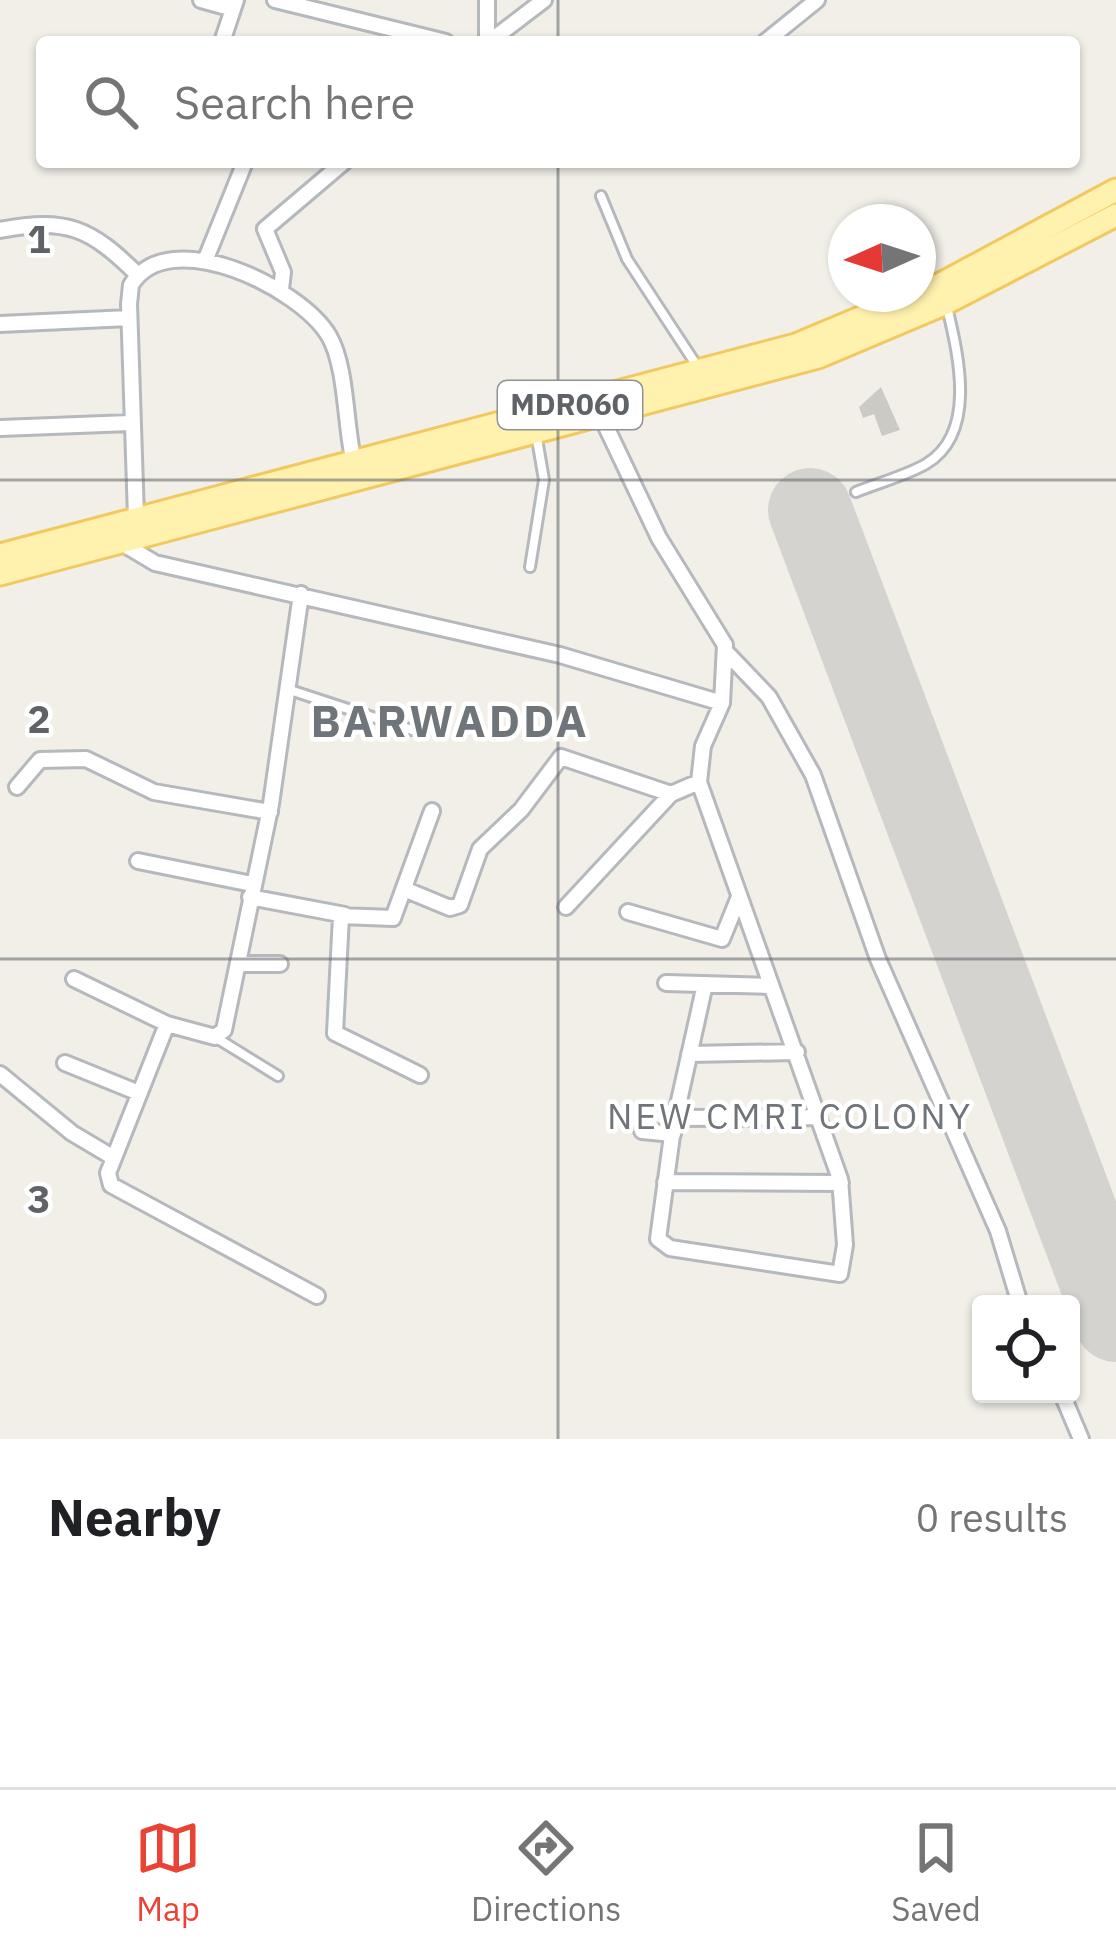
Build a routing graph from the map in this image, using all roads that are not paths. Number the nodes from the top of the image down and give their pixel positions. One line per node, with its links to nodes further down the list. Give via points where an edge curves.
1 (201, 0): 6 (street)
2 (275, 0): 8 (street)
3 (487, 0): 9 (street)
4 (544, 0): 10 (street)
5 (817, 0): 11 (street)
6 (233, 4): 7 (street)
7 (224, 36)
8 (422, 36)
9 (488, 36)
10 (496, 36)
11 (772, 36)
12 (243, 168): 18 (street)
13 (335, 168): 20 (street, via 266,229 283,272)
14 (1116, 190): 21 (main road, MDR060)
15 (601, 196): 24 (lane, via 626,259)
16 (1116, 215): 21 (main road, MDR060)
17 (0, 230): 19 (street, via 87,230)
18 (205, 261): 19 (street); 20 (street)
19 (137, 274): 22 (street)
20 (281, 289): 29 (street, via 315,317 337,352)
21 (942, 294): 24 (main road, MDR060, via 818,357); 30 (lane, via 960,391 951,433 925,465)
22 (129, 318): 23 (street); 26 (street)
23 (0, 324)
24 (703, 379): 25 (main road, MDR060); 29 (main road, MDR060)
25 (601, 416): 28 (main road, MDR060); 37 (street, via 659,538)
26 (130, 423): 27 (street); 31 (street)
27 (0, 428)
28 (536, 433): 32 (main road, MDR060); 34 (lane, via 544,480)
29 (354, 463): 31 (main road, MDR060)
30 (856, 492)
31 (136, 518): 33 (main road, MDR060)
32 (120, 541): 35 (main road, MDR060); 36 (street, via 155,563)
33 (0, 554)
34 (530, 567)
35 (0, 574)
36 (301, 594): 38 (street); 39 (street)
37 (727, 653): 39 (street); 74 (street, via 769,697 813,776 870,938 998,1232)
38 (290, 690): 40 (lane); 45 (street)
39 (722, 703): 41 (street, via 703,746)
40 (412, 730)
41 (699, 782): 43 (street); 49 (street)
42 (17, 787): 45 (street, via 40,760 86,759 154,792)
43 (671, 794): 47 (street, via 561,757 480,849 460,905); 50 (street)
44 (432, 811): 47 (street)
45 (270, 812): 48 (street)
46 (138, 861): 48 (street)
47 (404, 889): 52 (street, via 390,921)
48 (251, 890): 52 (street); 53 (street)
49 (739, 897): 51 (street, via 722,939); 58 (street)
50 (566, 907)
51 (628, 912)
52 (345, 915): 65 (street, via 338,922 335,1034)
53 (239, 964): 54 (street); 60 (street, via 230,1014)
54 (280, 964)
55 (74, 979): 59 (street)
56 (666, 983): 57 (street)
57 (705, 984): 58 (street); 62 (street)
58 (771, 986): 61 (street)
59 (167, 1024): 60 (street); 67 (street)
60 (215, 1037): 66 (lane)
61 (797, 1052): 62 (street); 68 (street)
62 (689, 1054): 69 (street)
63 (65, 1063): 67 (street)
64 (0, 1074): 71 (street)
65 (420, 1075)
66 (278, 1076)
67 (139, 1094): 71 (street)
68 (819, 1117): 69 (street); 73 (street)
69 (674, 1126): 70 (street); 72 (street)
70 (642, 1131)
71 (114, 1158): 75 (street, via 111,1185)
72 (665, 1182): 73 (street); 73 (street, via 661,1244 833,1275 843,1268)
73 (841, 1183)
74 (1017, 1295)
75 (317, 1296)
76 (1067, 1403): 77 (street)
77 (1081, 1439)

